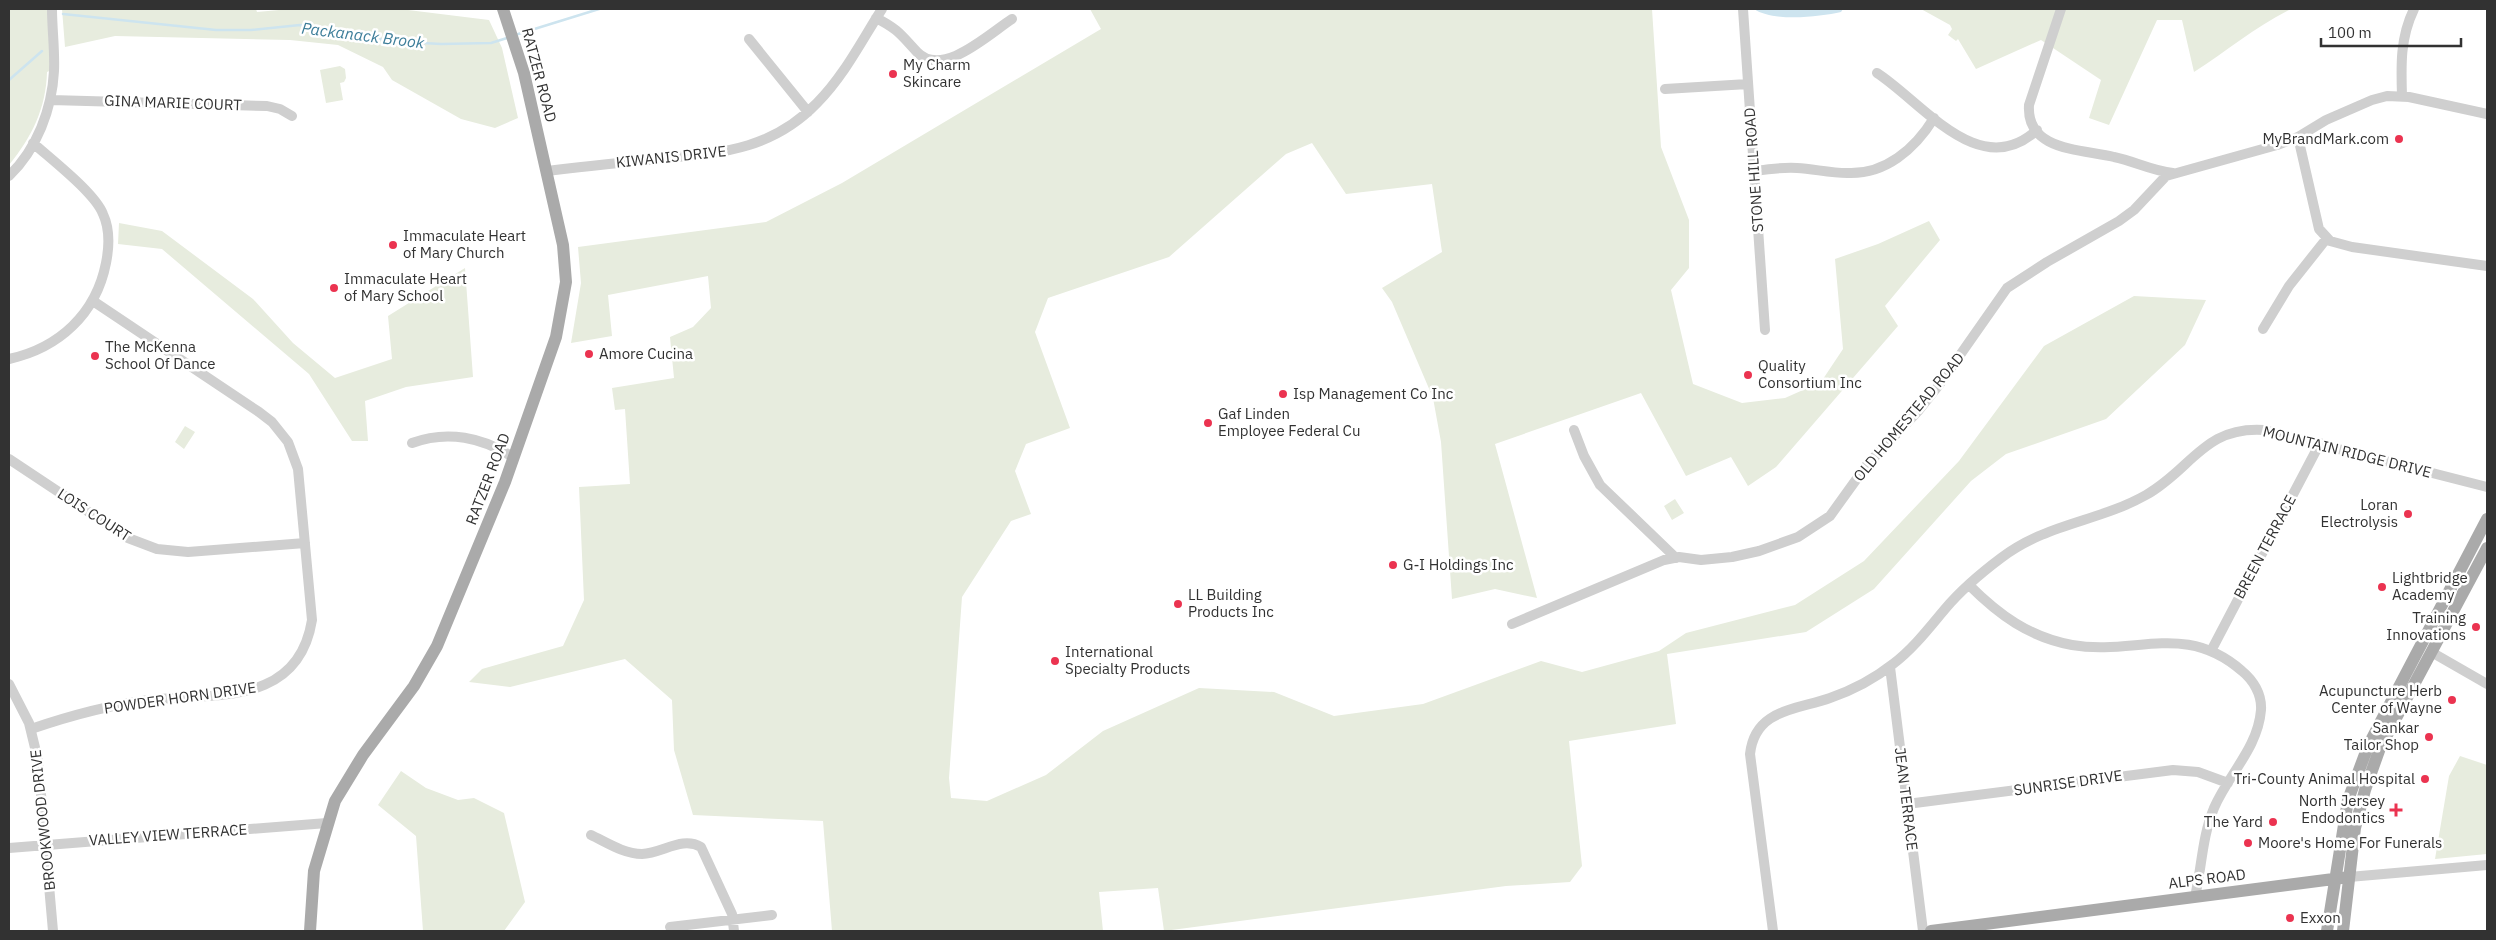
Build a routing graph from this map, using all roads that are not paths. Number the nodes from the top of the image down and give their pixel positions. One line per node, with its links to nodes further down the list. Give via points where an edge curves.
1 (52, 9): 13 (street, via 54,69)
2 (503, 9): 21 (main road, RATZER ROAD)
3 (1744, 9): 10 (street, STONE HILL ROAD)
4 (2061, 9): 18 (street, via 2029,105 2030,119)
5 (2414, 9): 12 (street, via 2401,54)
6 (879, 13): 7 (street, via 924,57 940,61 956,57); 14 (street, KIWANIS DRIVE, via 831,88)
7 (1012, 18)
8 (749, 39): 14 (street)
9 (1878, 73): 17 (street)
10 (1748, 84): 11 (street); 22 (street, STONE HILL ROAD)
11 (1665, 89)
12 (2402, 96): 15 (street, OLD HOMESTEAD ROAD); 19 (street, OLD HOMESTEAD ROAD, via 2372,100 2326,120)
13 (51, 100): 16 (street, GINA MARIE COURT, via 267,106); 20 (street)
14 (808, 112): 21 (street, KIWANIS DRIVE, via 773,136 736,150)
15 (2487, 114)
16 (292, 116)
17 (1934, 118): 18 (street, via 1972,143 1992,149 2021,143); 22 (street, via 1904,154 1881,168 1847,174 1797,168)
18 (2036, 130): 23 (street, via 2047,140 2069,150 2113,156)
19 (2298, 137): 23 (street, OLD HOMESTEAD ROAD, via 2209,166); 25 (street, via 2319,229)
20 (33, 143): 24 (street); 27 (street, via 95,201 104,214 107,257)
21 (547, 171): 34 (main road, RATZER ROAD, via 563,245 566,270 564,299 556,337)
22 (1754, 171): 29 (street, STONE HILL ROAD)
23 (2173, 173): 40 (street, OLD HOMESTEAD ROAD, via 2160,180 2147,197 2119,221 2007,288 1940,385 1866,466 1830,516 1798,536 1759,551 1701,560)
24 (9, 176)
25 (2327, 238): 26 (street, via 2336,244 2352,247); 28 (street, via 2289,286)
26 (2487, 266)
27 (93, 301): 30 (street, via 79,321 60,338 34,352); 38 (street, POWDER HORN DRIVE, via 260,412 277,428 288,442 298,469)
28 (2263, 329)
29 (1765, 330)
30 (9, 359)
31 (1574, 430): 40 (street, via 1600,485)
32 (412, 443): 34 (street, via 431,438 461,437 490,444)
33 (2320, 443): 36 (street, MOUNTAIN RIDGE DRIVE); 41 (street, MOUNTAIN RIDGE DRIVE, via 2264,430 2228,433 2207,444 2176,474 2146,495 2036,535); 43 (street, BREEN TERRACE)
34 (514, 458): 51 (main road, RATZER ROAD, via 437,646 341,790)
35 (9, 459): 38 (street, LOIS COURT, via 128,538 156,549 188,552)
36 (2487, 487)
37 (2487, 520): 57 (main road, via 2368,746 2348,800)
38 (305, 543): 48 (street, POWDER HORN DRIVE, via 312,607 310,629 299,655 278,677 248,692 149,700)
39 (2487, 548): 44 (main road)
40 (1676, 558): 42 (street, OLD HOMESTEAD ROAD, via 1664,560)
41 (1969, 585): 43 (street, via 2009,621 2053,640 2089,647 2179,642); 45 (street, MOUNTAIN RIDGE DRIVE)
42 (1512, 624)
43 (2211, 651): 49 (street, via 2248,675 2259,694 2261,705 2253,742)
44 (2433, 653): 47 (street); 56 (main road, via 2380,748 2355,828)
45 (1890, 667): 50 (street, JEAN TERRACE); 65 (street, MOUNTAIN RIDGE DRIVE, via 1846,692 1791,707 1775,715 1758,731 1753,741 1751,765)
46 (9, 684): 48 (street, BROOKWOOD DRIVE)
47 (2487, 684)
48 (31, 729): 53 (street, BROOKWOOD DRIVE, via 38,760)
49 (2228, 783): 50 (street, SUNRISE DRIVE, via 2198,772 2173,770); 58 (street, via 2205,834)
50 (1907, 804): 66 (street, JEAN TERRACE)
51 (327, 823): 53 (street, VALLEY VIEW TERRACE); 63 (main road, RATZER ROAD, via 314,871)
52 (591, 835): 60 (street, via 622,850 642,854 683,843 693,842 702,847)
53 (46, 845): 54 (street, VALLEY VIEW TERRACE); 62 (street, BROOKWOOD DRIVE)
54 (9, 848)
55 (2487, 865): 56 (street, ALPS ROAD)
56 (2348, 877): 57 (main road, ALPS ROAD); 69 (main road)
57 (2334, 878): 58 (main road, ALPS ROAD); 68 (main road)
58 (2195, 897): 67 (main road, ALPS ROAD)
59 (772, 915): 60 (street)
60 (733, 920): 61 (street); 64 (street)
61 (670, 927)
62 (53, 931)
63 (310, 931)
64 (734, 931)
65 (1773, 931)
66 (1923, 931)
67 (1931, 931)
68 (2327, 931)
69 (2343, 931)

